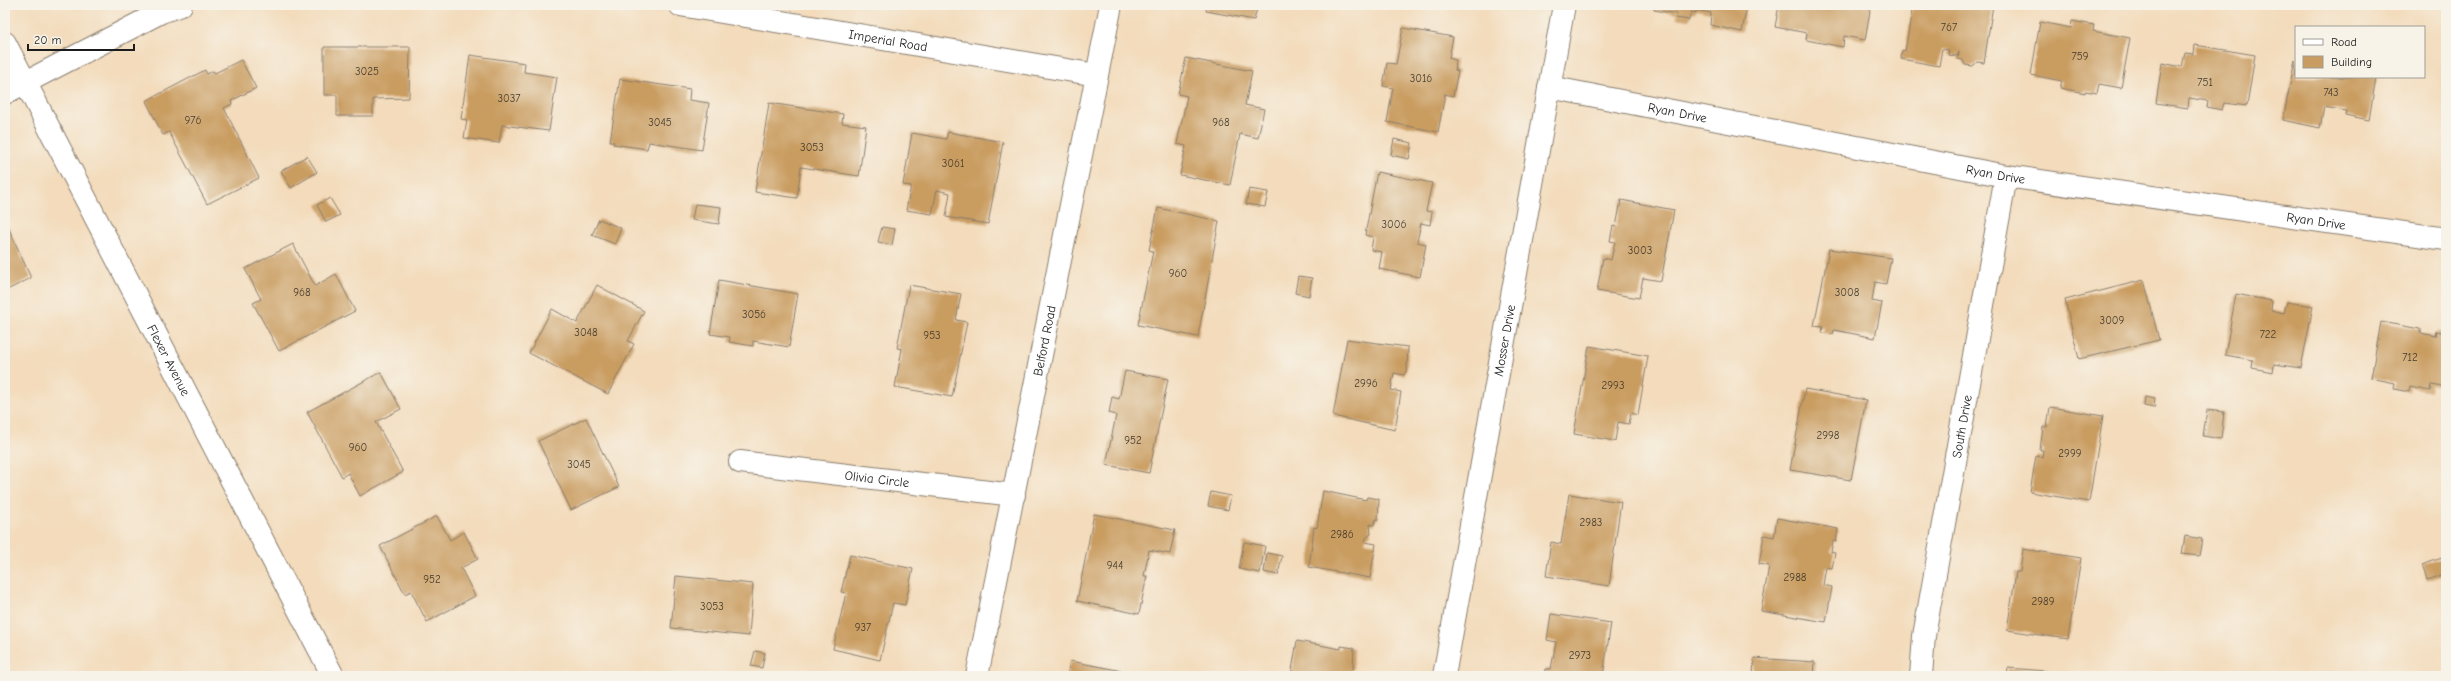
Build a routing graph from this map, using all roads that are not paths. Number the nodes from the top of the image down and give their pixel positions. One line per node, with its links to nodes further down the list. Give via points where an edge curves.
1 (181, 5): 7 (street, via 161,12)
2 (680, 5): 6 (street, Imperial Road)
3 (1111, 5): 6 (street, Belford Road)
4 (1564, 5): 8 (street, Mosser Drive)
5 (5, 43): 7 (street, Flexer Avenue)
6 (1097, 75): 13 (street, Belford Road)
7 (25, 82): 9 (street); 14 (street, Flexer Avenue)
8 (1550, 87): 10 (street, Ryan Drive); 16 (street, Mosser Drive)
9 (5, 93)
10 (2006, 176): 11 (street, Ryan Drive); 17 (street, South Drive, via 1924,636)
11 (2446, 239)
12 (740, 462): 13 (street, Olivia Circle)
13 (1014, 494): 15 (street, Belford Road)
14 (333, 676)
15 (977, 676)
16 (1444, 676)
17 (1921, 676)

